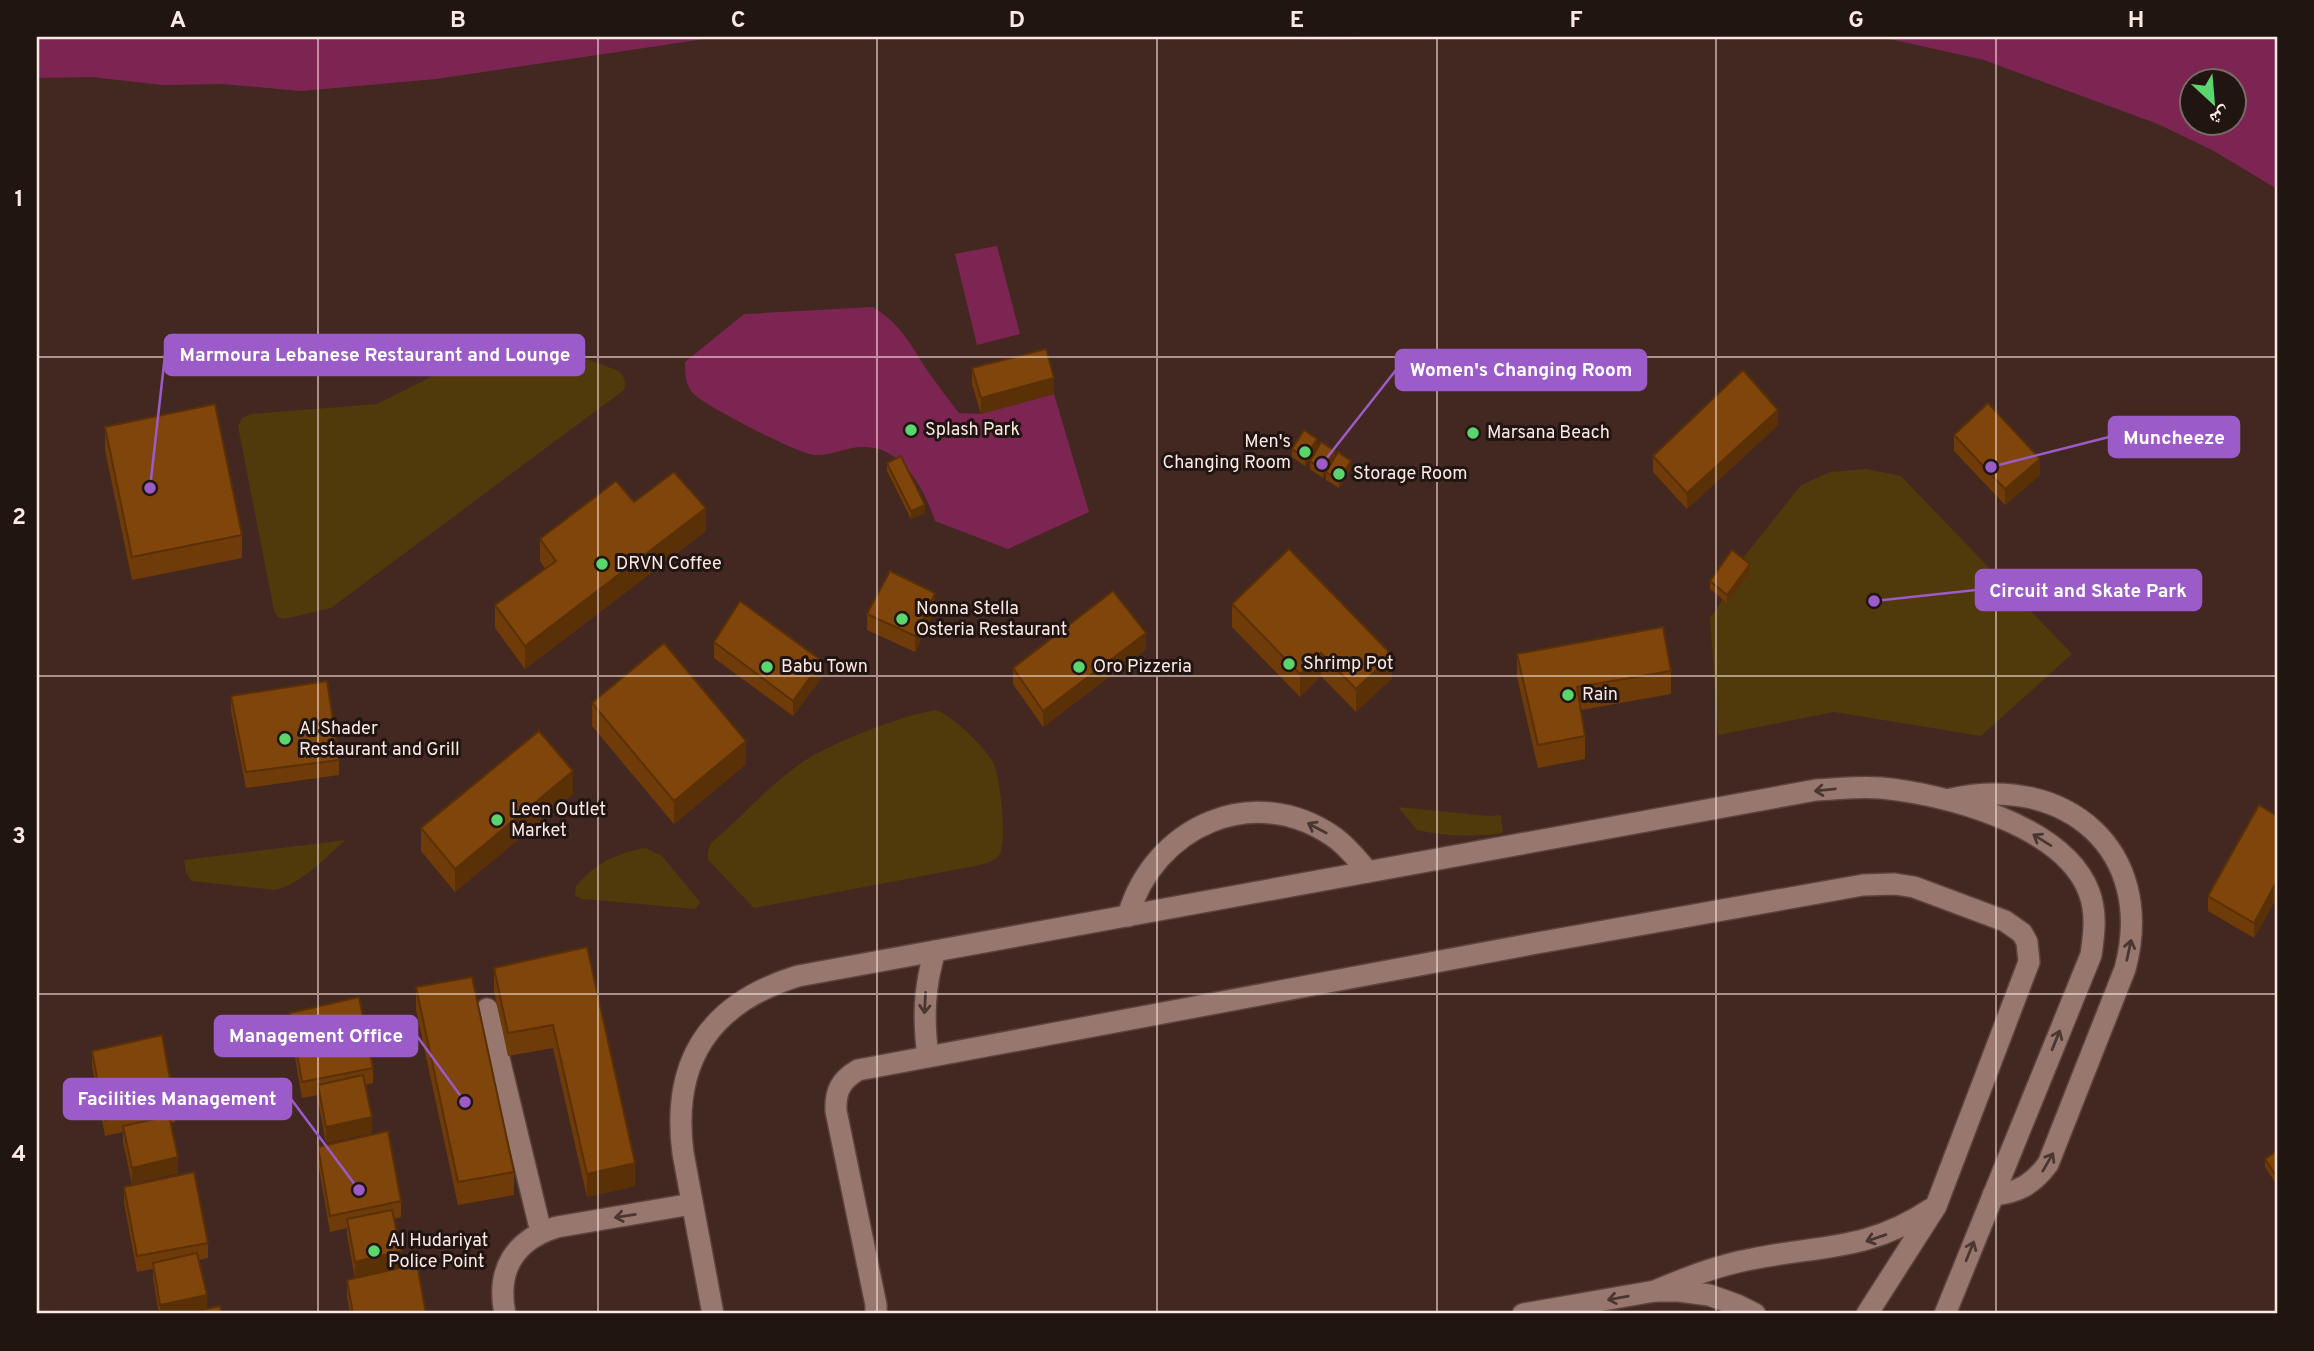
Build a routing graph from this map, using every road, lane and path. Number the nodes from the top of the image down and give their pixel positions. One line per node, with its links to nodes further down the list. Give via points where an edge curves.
1 (1951, 799): 2 (street, one-way to 2, via 1878,788 1816,790); 7 (street, one-way to 1, via 2091,956 2094,912 2089,891 2065,855 2026,830); 7 (street, one-way to 1, via 2025,1187 2052,1155 2125,969 2131,947 2131,900 2115,856 2084,822 2065,809 2014,794)
2 (1368, 872): 3 (street); 3 (street, one-way to 3, via 1353,853 1311,824 1258,812 1230,816 1180,837 1160,856 1143,877)
3 (1128, 916): 4 (street)
4 (935, 951): 6 (street, one-way to 6, via 925,991); 8 (street, via 773,984 749,996 710,1030 696,1052 680,1101 679,1128)
5 (486, 1009): 10 (street)
6 (928, 1056): 9 (street, via 1863,885 1895,884 1932,892 2005,921 2022,933 2029,952); 12 (street, via 858,1070 839,1086 836,1099)
7 (1993, 1195): 18 (street, one-way to 7)
8 (692, 1204): 10 (street, one-way to 10); 14 (street)
9 (1936, 1206): 11 (street, one-way to 11, via 1914,1221 1866,1241 1749,1259); 17 (street)
10 (541, 1232): 13 (street, via 510,1261 502,1288)
11 (1655, 1291): 15 (street, one-way to 15); 16 (street, via 1709,1295)
12 (878, 1311)
13 (505, 1314)
14 (713, 1314)
15 (1523, 1314)
16 (1755, 1314)
17 (1867, 1314)
18 (1945, 1314)

